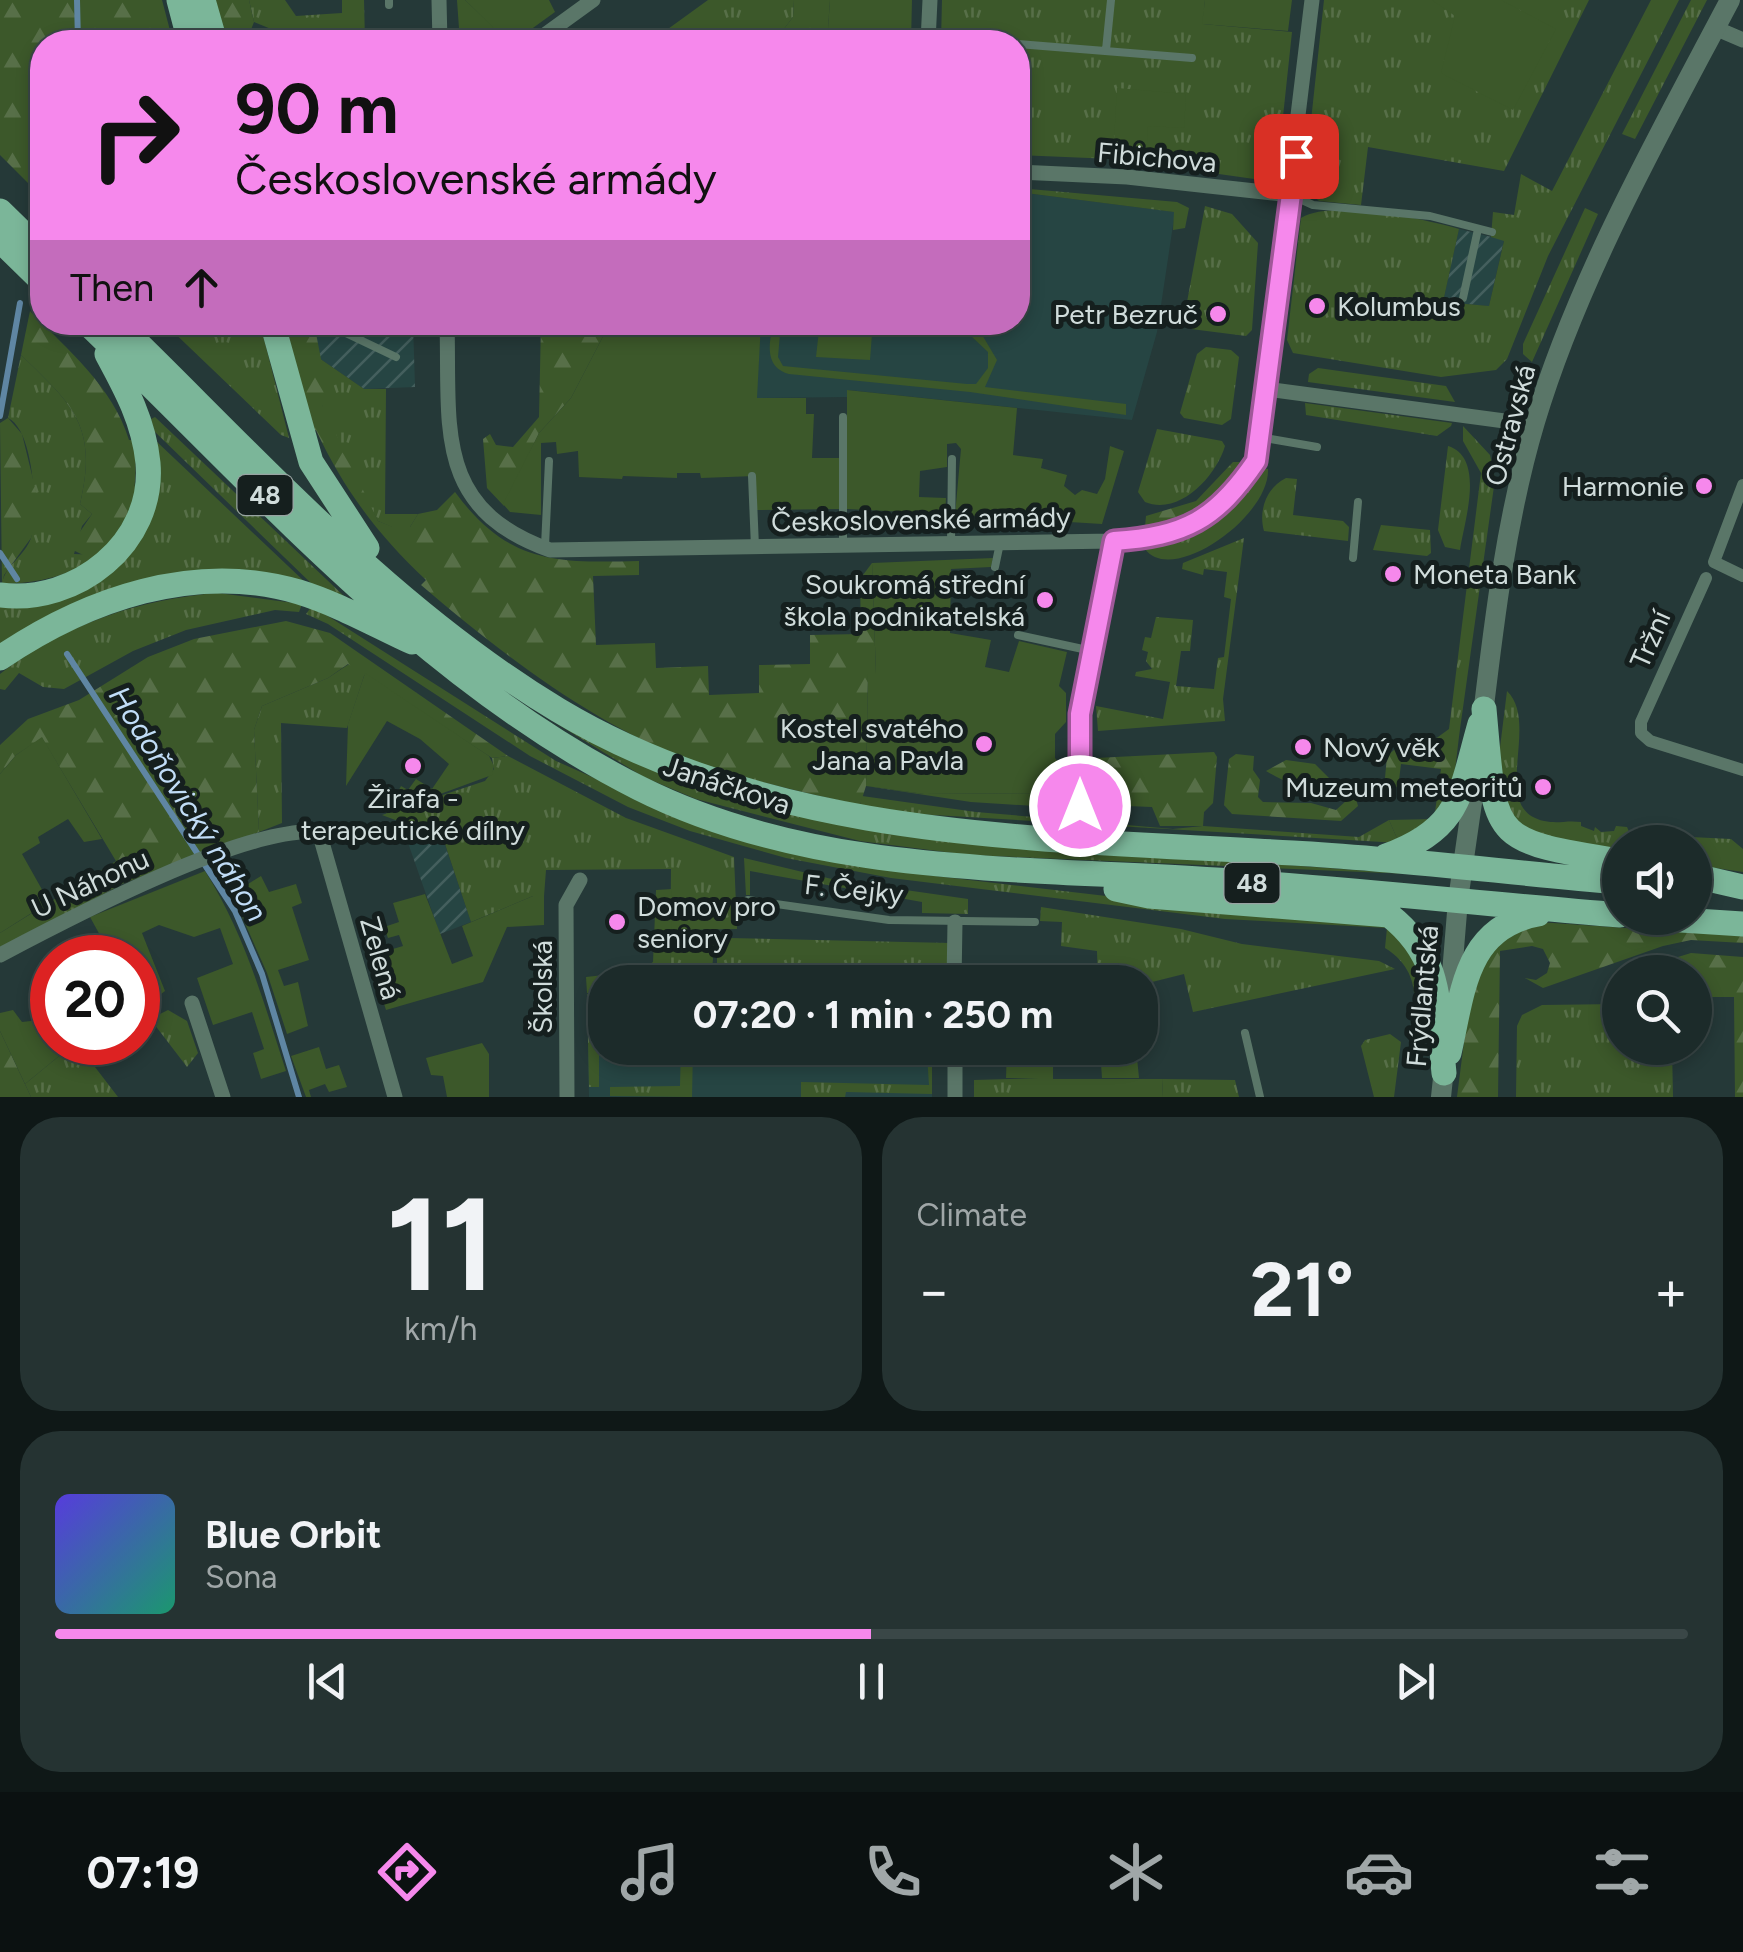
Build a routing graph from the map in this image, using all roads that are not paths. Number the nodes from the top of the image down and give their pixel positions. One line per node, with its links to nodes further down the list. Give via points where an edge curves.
1 (179, 0): 10 (main road)
2 (204, 0): 11 (main road)
3 (439, 0): 12 (street)
4 (593, 0): 13 (street)
5 (930, 0): 14 (street)
6 (1111, 0): 17 (lane)
7 (1312, 0): 20 (street, Československé armády)
8 (1730, 0): 9 (street, Ostravská)
9 (1715, 28): 15 (street); 37 (street, Ostravská, via 1566,334)
10 (187, 30)
11 (212, 30)
12 (440, 30)
13 (552, 30)
14 (929, 30)
15 (1743, 40)
16 (1030, 45): 17 (lane)
17 (1106, 50): 18 (lane)
18 (1192, 58)
19 (1030, 173): 20 (street, Fibichova)
20 (1291, 195): 22 (lane, via 1313,205 1430,216); 35 (street, Československé armády)
21 (0, 211): 25 (main road)
22 (1478, 228): 23 (lane); 27 (lane)
23 (1492, 232)
24 (0, 240): 26 (main road)
25 (30, 240)
26 (30, 269)
27 (1464, 298)
28 (103, 335): 56 (main road, via 140,419 148,467 140,517 121,548 82,579 41,594)
29 (109, 335): 60 (main road, Janáčkova / 48, via 322,550)
30 (110, 335): 57 (main road, Janáčkova / 48)
31 (276, 335): 57 (main road, 48, via 310,462)
32 (350, 335): 34 (lane)
33 (447, 335): 50 (street, Československé armády, via 450,433 462,485 486,518)
34 (396, 357)
35 (1266, 388): 37 (street); 38 (street, Československé armády)
36 (844, 417): 48 (lane)
37 (1534, 426): 62 (street, Ostravská, via 1504,563)
38 (1259, 437): 39 (lane); 45 (street, Československé armády, via 1256,461 1232,497 1193,527)
39 (1317, 447)
40 (952, 459): 47 (lane)
41 (548, 461): 50 (lane)
42 (752, 476): 49 (lane)
43 (1743, 485): 52 (street)
44 (1358, 502): 51 (lane)
45 (1114, 541): 46 (street, Československé armády); 59 (lane)
46 (1000, 543): 47 (street, Československé armády); 53 (lane)
47 (951, 544): 48 (street, Československé armády)
48 (843, 546): 49 (street, Československé armády)
49 (755, 547): 50 (street, Československé armády)
50 (544, 548)
51 (1353, 558)
52 (1714, 562): 54 (street); 55 (lane)
53 (995, 567)
54 (1743, 576)
55 (1706, 578): 63 (street, Tržní, via 1641,732 1650,742)
56 (0, 595)
57 (411, 603): 67 (main road, Janáčkova / 48, via 475,656 559,710 656,758 757,794 971,832)
58 (1018, 635): 59 (lane)
59 (1092, 651): 64 (lane, via 1080,714)
60 (442, 656): 61 (main road, 48, via 294,590 200,582 105,602); 69 (main road, Janáčkova / 48, via 591,760 692,810 858,852)
61 (0, 658)
62 (1484, 710): 66 (main road, via 1494,810 1503,824 1525,843); 67 (main road, 48, via 1456,809 1427,839); 68 (street, Ostravská)
63 (1743, 770)
64 (1080, 806)
65 (318, 832): 83 (street, U Náhonu, via 298,830 202,861 92,906); 90 (street, Zelená)
66 (1602, 857)
67 (1380, 858): 68 (main road, Janáčkova / 48)
68 (1464, 868): 71 (main road, 48); 76 (street, Ostravská)
69 (1046, 874): 76 (main road, Janáčkova / 48); 88 (main road, 48, via 1149,896 1389,915 1412,932 1433,967)
70 (580, 880): 91 (street, Školská, via 566,905)
71 (1602, 880)
72 (1712, 880): 74 (main road)
73 (1712, 887): 74 (main road)
74 (1743, 888)
75 (748, 900): 79 (lane, F. Čejky, via 843,916)
76 (1458, 900): 77 (main road, 48); 88 (street, Frýdlantská)
77 (1562, 910): 78 (main road, 48); 88 (main road, 48, via 1514,918 1478,950)
78 (1602, 913)
79 (955, 922): 80 (lane, F. Čejky); 84 (street)
80 (1035, 922)
81 (1712, 922): 82 (main road)
82 (1743, 924)
83 (0, 956)
84 (954, 965)
85 (192, 1003): 89 (street)
86 (1245, 1033): 93 (lane)
87 (955, 1065): 92 (street)
88 (1442, 1085)
89 (223, 1097)
90 (396, 1097)
91 (567, 1097)
92 (955, 1097)
93 (1260, 1097)

